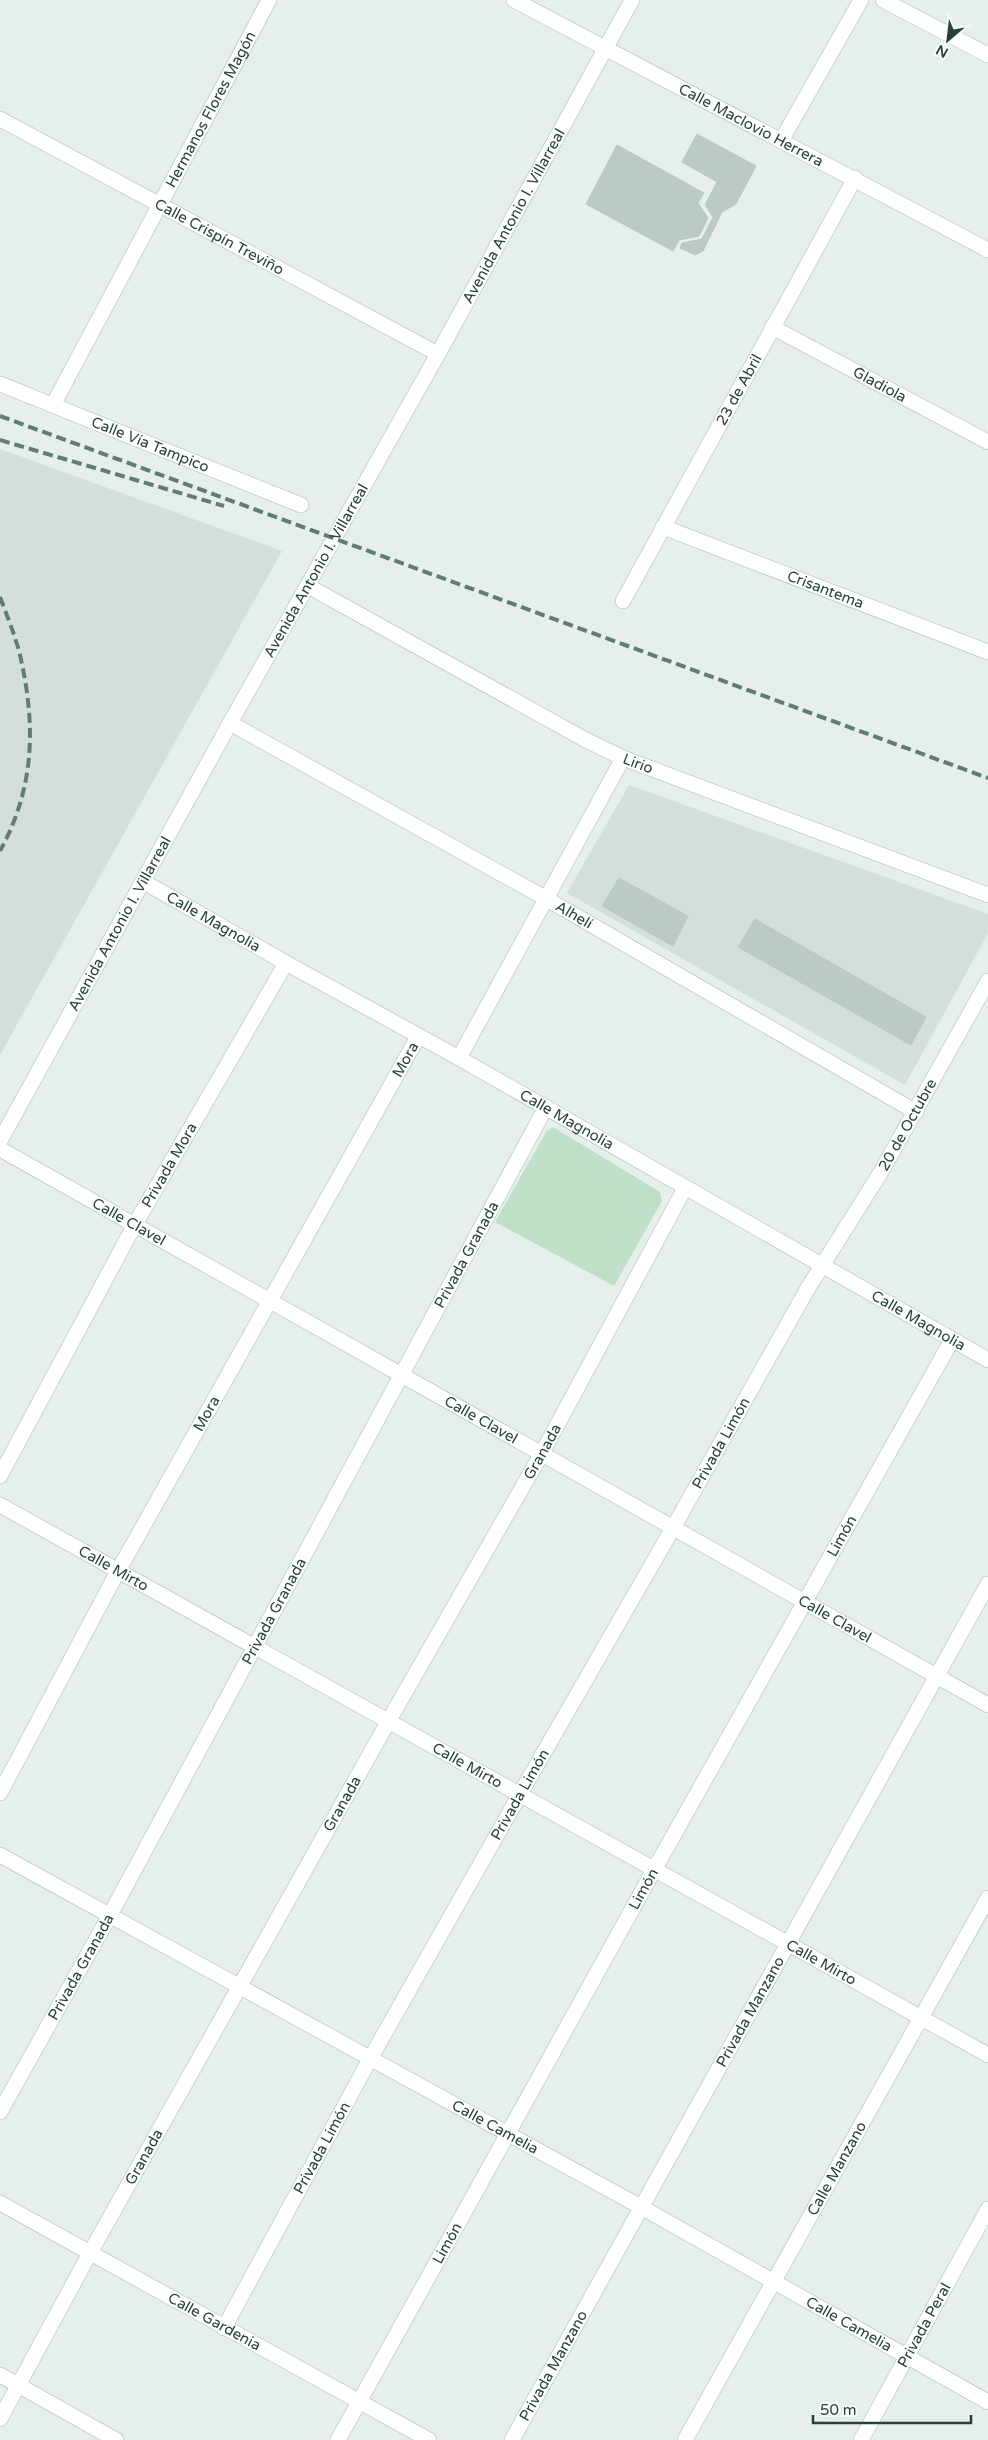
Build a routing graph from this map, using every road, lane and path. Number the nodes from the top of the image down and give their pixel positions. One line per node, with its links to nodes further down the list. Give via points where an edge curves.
1 (269, 0): 11 (street, Hermanos Flores Magón)
2 (514, 0): 6 (street, Calle Maclovio Herrera)
3 (632, 0): 6 (street, Avenida Antonio I. Villarreal)
4 (862, 0): 9 (street)
5 (883, 0): 7 (street)
6 (606, 49): 9 (street, Calle Maclovio Herrera); 14 (street, Avenida Antonio I. Villarreal)
7 (988, 55)
8 (0, 119): 11 (street, Calle Crispín Treviño)
9 (781, 141): 10 (street, Calle Maclovio Herrera)
10 (854, 178): 12 (street, Calle Maclovio Herrera); 13 (street, 23 de Abril)
11 (160, 206): 14 (street, Calle Crispín Treviño); 16 (street, Hermanos Flores Magón)
12 (988, 250)
13 (772, 327): 17 (street, Gladiola); 19 (street, 23 de Abril)
14 (438, 354): 20 (street, Avenida Antonio I. Villarreal)
15 (0, 384): 16 (street, Calle Vía Tampico)
16 (54, 405): 18 (street, Calle Vía Tampico)
17 (988, 442)
18 (300, 506)
19 (663, 527): 21 (street, 23 de Abril); 22 (street, Crisantema)
20 (308, 586): 23 (street, Avenida Antonio I. Villarreal); 24 (street, Lirio)
21 (623, 601)
22 (988, 652)
23 (230, 723): 25 (street, Avenida Antonio I. Villarreal); 27 (street, Alhelí)
24 (623, 758): 26 (street, Lirio); 27 (street)
25 (144, 882): 28 (street, Calle Magnolia); 34 (street, Avenida Antonio I. Villarreal)
26 (988, 895)
27 (545, 898): 31 (street); 33 (street, Alhelí)
28 (286, 963): 30 (street, Calle Magnolia); 37 (street, Privada Mora)
29 (986, 989): 33 (street, 20 de Octubre)
30 (418, 1036): 31 (street, Calle Magnolia); 39 (street, Mora)
31 (460, 1058): 32 (street, Calle Magnolia)
32 (546, 1107): 36 (street, Calle Magnolia); 42 (street, Privada Granada)
33 (916, 1112): 38 (street, 20 de Octubre)
34 (0, 1141)
35 (0, 1149): 37 (street, Calle Clavel)
36 (685, 1188): 38 (street, Calle Magnolia); 43 (street, Granada)
37 (134, 1226): 39 (street, Calle Clavel); 44 (street, Privada Mora)
38 (823, 1265): 40 (street, Calle Magnolia); 46 (street, Privada Limón)
39 (268, 1300): 42 (street, Calle Clavel); 47 (street, Mora)
40 (952, 1340): 41 (street, Calle Magnolia); 49 (street, Limón)
41 (988, 1360)
42 (401, 1376): 43 (street, Calle Clavel); 50 (street, Privada Granada)
43 (542, 1453): 46 (street, Calle Clavel); 53 (street, Granada)
44 (0, 1476)
45 (0, 1505): 47 (street, Calle Mirto)
46 (673, 1528): 49 (street, Calle Clavel); 55 (street, Privada Limón)
47 (118, 1571): 50 (street, Calle Mirto); 54 (street, Mora)
48 (988, 1584): 51 (street, Privada Manzano)
49 (804, 1603): 51 (street, Calle Clavel); 57 (street, Limón)
50 (254, 1648): 53 (street, Calle Mirto); 59 (street, Privada Granada)
51 (935, 1676): 52 (street, Calle Clavel); 60 (street, Privada Manzano)
52 (988, 1705)
53 (388, 1722): 55 (street, Calle Mirto); 61 (street, Granada)
54 (0, 1793)
55 (520, 1794): 57 (street, Calle Mirto); 64 (street, Privada Limón)
56 (0, 1855): 59 (street, Calle Camelia)
57 (654, 1870): 60 (street, Calle Mirto); 66 (street, Limón)
58 (988, 1898): 62 (street, Calle Manzano)
59 (110, 1915): 61 (street, Calle Camelia); 65 (street, Privada Granada)
60 (787, 1942): 62 (street, Calle Mirto); 68 (street, Privada Manzano)
61 (240, 1986): 64 (street, Calle Camelia); 70 (street, Granada)
62 (920, 2018): 63 (street, Calle Mirto); 71 (street, Calle Manzano)
63 (988, 2055)
64 (370, 2059): 66 (street, Calle Camelia); 72 (street, Privada Limón)
65 (0, 2112)
66 (508, 2135): 68 (street, Calle Camelia); 76 (street, Limón)
67 (0, 2202): 70 (street, Calle Gardenia)
68 (641, 2207): 71 (street, Calle Camelia); 82 (street, Privada Manzano)
69 (988, 2209): 73 (street, Privada Peral)
70 (90, 2253): 72 (street, Calle Gardenia); 75 (street, Granada)
71 (774, 2282): 73 (street, Calle Camelia); 83 (street, Calle Manzano)
72 (224, 2328): 76 (street, Calle Gardenia)
73 (907, 2358): 77 (street, Calle Camelia); 84 (street, Privada Peral)
74 (0, 2375): 75 (street)
75 (20, 2385): 78 (street, Granada); 79 (street)
76 (360, 2401): 80 (street, Limón); 81 (street, Calle Gardenia)
77 (988, 2402)
78 (0, 2419)
79 (116, 2440)
80 (338, 2440)
81 (428, 2440)
82 (512, 2440)
83 (685, 2440)
84 (861, 2440)

